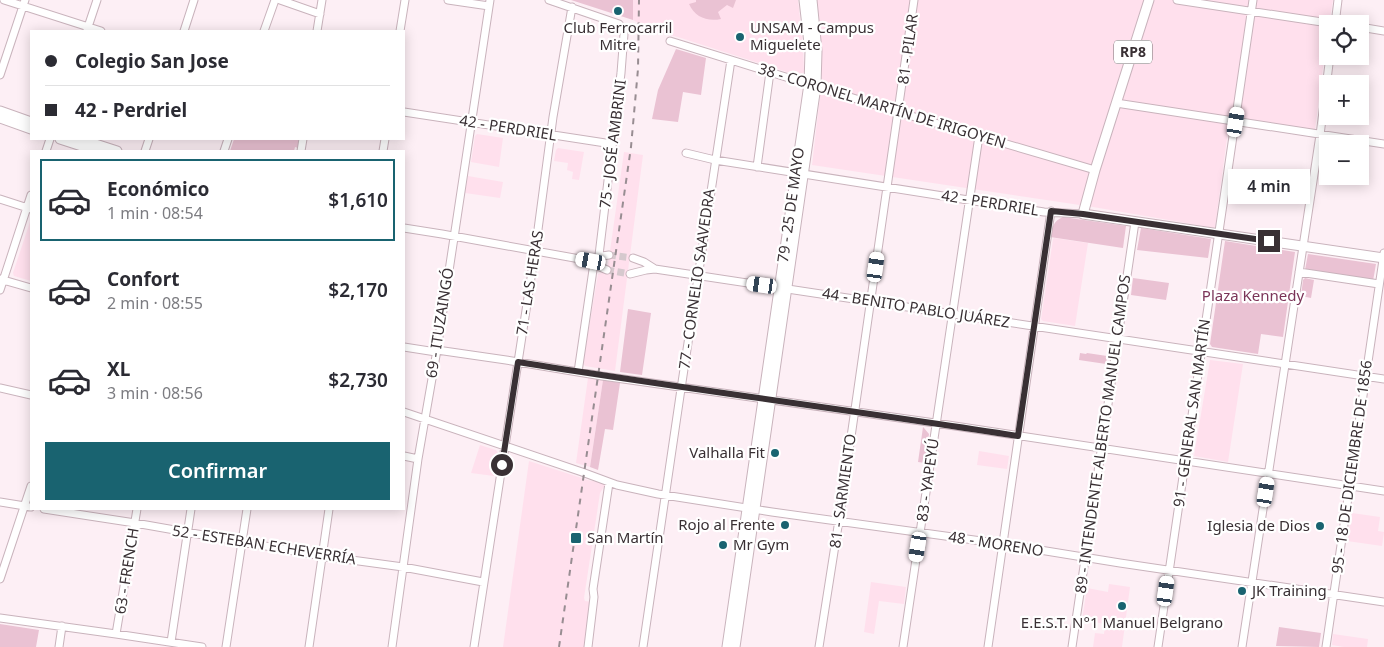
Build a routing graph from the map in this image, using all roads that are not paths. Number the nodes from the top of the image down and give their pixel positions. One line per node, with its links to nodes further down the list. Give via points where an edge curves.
1 (4, 0): 17 (street)
2 (97, 0): 25 (street)
3 (194, 0): 26 (street)
4 (275, 0): 27 (street)
5 (280, 0): 21 (street)
6 (322, 0): 21 (street)
7 (405, 0): 29 (street)
8 (448, 0): 18 (street)
9 (549, 0): 19 (street)
10 (804, 0): 36 (main road, 79 - 25 DE MAYO)
11 (812, 0): 36 (main road, 79 - 25 DE MAYO, via 817,51)
12 (914, 0): 40 (street, 81 - PILAR)
13 (1149, 0): 37 (main road, RP8)
14 (1177, 0): 20 (street)
15 (1253, 0): 20 (street, 91 - GENERAL SAN MARTÍN)
16 (1338, 0): 22 (street)
17 (24, 3): 25 (street); 35 (street)
18 (489, 3): 43 (street, 69 - ITUZAINGÓ)
19 (572, 8): 46 (street, 71 - LAS HERAS); 53 (street, 75 - JOSÉ AMBRINI, via 619,24 623,29)
20 (1251, 10): 23 (street); 44 (street, 91 - GENERAL SAN MARTÍN)
21 (320, 14): 28 (street)
22 (1336, 15)
23 (1319, 21)
24 (1369, 28): 30 (street)
25 (87, 29)
26 (184, 30)
27 (264, 30)
28 (317, 30)
29 (400, 30)
30 (1384, 31)
31 (670, 41): 32 (street, 38 - CORONEL MARTÍN DE IRIGOYEN)
32 (731, 60): 34 (street, 38 - CORONEL MARTÍN DE IRIGOYEN); 58 (street, 77 - CORNELIO SAAVEDRA)
33 (1329, 65): 47 (street)
34 (770, 72): 36 (street, 38 - CORONEL MARTÍN DE IRIGOYEN); 59 (street)
35 (0, 75)
36 (813, 85): 40 (street, 38 - CORONEL MARTÍN DE IRIGOYEN); 61 (main road, 79 - 25 DE MAYO)
37 (1116, 103): 44 (street); 60 (main road, RP8)
38 (0, 111): 42 (main road)
39 (405, 112): 43 (street, 42 - PERDRIEL)
40 (898, 112): 48 (street, 38 - CORONEL MARTÍN DE IRIGOYEN); 62 (street, 81 - PILAR)
41 (0, 118): 45 (main road)
42 (30, 122)
43 (470, 122): 46 (street, 42 - PERDRIEL); 71 (street, 69 - ITUZAINGÓ)
44 (1236, 122): 47 (street); 70 (street, 91 - GENERAL SAN MARTÍN)
45 (30, 129)
46 (551, 135): 53 (street, 42 - PERDRIEL); 73 (street, 71 - LAS HERAS)
47 (1320, 135)
48 (978, 136): 60 (street, 38 - CORONEL MARTÍN DE IRIGOYEN); 64 (street, 83 - YAPEYÚ)
49 (63, 140): 55 (main road)
50 (83, 140): 56 (main road)
51 (1319, 142): 72 (street)
52 (1369, 142): 54 (street)
53 (612, 144): 77 (street, 75 - JOSÉ AMBRINI, via 599,255)
54 (1384, 144)
55 (94, 150)
56 (114, 150)
57 (686, 153): 58 (street, 42 - PERDRIEL)
58 (714, 160): 59 (street, 42 - PERDRIEL); 82 (street, 77 - CORNELIO SAAVEDRA)
59 (757, 167): 61 (street, 42 - PERDRIEL)
60 (1095, 170): 67 (main road, RP8)
61 (800, 174): 62 (street, 42 - PERDRIEL); 86 (main road, 79 - 25 DE MAYO)
62 (888, 186): 64 (street, 42 - PERDRIEL); 88 (street, 81 - SARMIENTO)
63 (0, 199): 65 (street)
64 (970, 199): 66 (street, 42 - PERDRIEL); 89 (street, 83 - YAPEYÚ)
65 (29, 208): 83 (street)
66 (1051, 211): 67 (street, 42 - PERDRIEL); 90 (street)
67 (1083, 214): 68 (main road, 42 - PERDRIEL)
68 (1134, 222): 70 (main road, 42 - PERDRIEL); 91 (street, 89 - INTENDENTE ALBERTO MANUEL CAMPOS)
69 (405, 228): 71 (street)
70 (1218, 234): 72 (main road, 42 - PERDRIEL); 94 (street, 91 - GENERAL SAN MARTÍN)
71 (453, 236): 73 (street); 93 (street, 69 - ITUZAINGÓ)
72 (1303, 246): 75 (main road, 42 - PERDRIEL); 80 (street)
73 (535, 252): 77 (street); 95 (street, 71 - LAS HERAS)
74 (609, 255): 77 (street)
75 (1384, 257): 84 (street, 95 - 18 DE DICIEMBRE DE 1856)
76 (633, 258): 78 (street, 44 - BENITO PABLO JUÁREZ)
77 (594, 261): 79 (street); 97 (street, 75 - JOSÉ AMBRINI)
78 (655, 269): 81 (street, 44 - BENITO PABLO JUÁREZ); 82 (street, 44 - BENITO PABLO JUÁREZ)
79 (607, 270)
80 (1299, 272): 84 (street); 96 (street)
81 (630, 274)
82 (697, 276): 86 (street, 44 - BENITO PABLO JUÁREZ); 100 (street, 77 - CORNELIO SAAVEDRA)
83 (2, 280): 85 (street); 87 (street)
84 (1379, 284): 98 (street, 95 - 18 DE DICIEMBRE DE 1856)
85 (30, 288)
86 (783, 288): 88 (street, 44 - BENITO PABLO JUÁREZ); 103 (main road, 79 - 25 DE MAYO)
87 (0, 290)
88 (871, 302): 89 (street, 44 - BENITO PABLO JUÁREZ); 105 (street, 81 - SARMIENTO)
89 (952, 314): 90 (street, 44 - BENITO PABLO JUÁREZ); 107 (street, 83 - YAPEYÚ)
90 (1034, 326): 91 (street, 44 - BENITO PABLO JUÁREZ); 108 (street)
91 (1117, 339): 94 (street, 44 - BENITO PABLO JUÁREZ); 110 (street, 89 - INTENDENTE ALBERTO MANUEL CAMPOS)
92 (405, 347): 93 (street)
93 (436, 351): 95 (street); 106 (street, 69 - ITUZAINGÓ)
94 (1202, 352): 96 (street, 44 - BENITO PABLO JUÁREZ); 113 (street, 91 - GENERAL SAN MARTÍN)
95 (518, 362): 97 (street); 109 (street, 71 - LAS HERAS)
96 (1285, 364): 98 (street, 44 - BENITO PABLO JUÁREZ); 114 (street)
97 (578, 372): 100 (street)
98 (1366, 377): 99 (street, 44 - BENITO PABLO JUÁREZ); 116 (street, 95 - 18 DE DICIEMBRE DE 1856)
99 (1384, 379)
100 (681, 386): 103 (street); 119 (street, 77 - CORNELIO SAAVEDRA)
101 (0, 388): 102 (street)
102 (30, 395)
103 (767, 399): 105 (street); 122 (main road, 79 - 25 DE MAYO)
104 (405, 412): 106 (street, 48 - MORENO)
105 (855, 412): 107 (street); 128 (street, 81 - SARMIENTO)
106 (425, 419): 109 (street, 48 - MORENO); 112 (street, 69 - ITUZAINGÓ)
107 (936, 423): 108 (street); 130 (street, 83 - YAPEYÚ)
108 (1018, 436): 110 (street); 133 (street)
109 (505, 446): 115 (street, 48 - MORENO); 139 (street, 71 - LAS HERAS)
110 (1100, 448): 113 (street); 135 (street, 89 - INTENDENTE ALBERTO MANUEL CAMPOS)
111 (405, 456): 112 (street)
112 (418, 459): 136 (street, 69 - ITUZAINGÓ)
113 (1185, 462): 114 (street); 137 (street, 91 - GENERAL SAN MARTÍN)
114 (1269, 473): 116 (street); 140 (street)
115 (609, 483): 119 (street, 48 - MORENO); 155 (street, via 593,588)
116 (1350, 486): 117 (street); 141 (street, 95 - 18 DE DICIEMBRE DE 1856)
117 (1384, 491)
118 (30, 493): 121 (street)
119 (666, 496): 122 (street, 48 - MORENO); 156 (street, 77 - CORNELIO SAAVEDRA)
120 (0, 502): 121 (street)
121 (28, 506): 138 (street)
122 (751, 509): 128 (street, 48 - MORENO); 157 (main road, 79 - 25 DE MAYO); 158 (main road, 79 - 25 DE MAYO)
123 (50, 510): 129 (street, 52 - ESTEBAN ECHEVERRÍA)
124 (137, 510): 129 (street, 63 - FRENCH)
125 (191, 510): 131 (street)
126 (247, 510): 132 (street)
127 (330, 510): 134 (street)
128 (840, 520): 130 (street, 48 - MORENO); 159 (street, 81 - SARMIENTO)
129 (135, 523): 131 (street, 52 - ESTEBAN ECHEVERRÍA); 145 (street, 63 - FRENCH)
130 (920, 532): 133 (street, 48 - MORENO); 160 (street, 83 - YAPEYÚ)
131 (187, 533): 132 (street, 52 - ESTEBAN ECHEVERRÍA); 147 (street)
132 (242, 542): 134 (street, 52 - ESTEBAN ECHEVERRÍA); 151 (street)
133 (1003, 544): 135 (street, 48 - MORENO); 161 (street)
134 (322, 556): 136 (street, 52 - ESTEBAN ECHEVERRÍA); 152 (street)
135 (1085, 557): 137 (street, 48 - MORENO); 162 (street, 89 - INTENDENTE ALBERTO MANUEL CAMPOS)
136 (403, 567): 139 (street, 52 - ESTEBAN ECHEVERRÍA); 153 (street, 69 - ITUZAINGÓ)
137 (1169, 571): 140 (street, 48 - MORENO); 163 (street, 91 - GENERAL SAN MARTÍN)
138 (0, 579)
139 (483, 582): 154 (street, 71 - LAS HERAS)
140 (1251, 583): 141 (street, 48 - MORENO); 164 (street)
141 (1334, 595): 142 (street, 48 - MORENO); 165 (street, 95 - 18 DE DICIEMBRE DE 1856)
142 (1384, 602)
143 (0, 618): 144 (street)
144 (62, 626): 145 (street); 148 (street)
145 (116, 634): 146 (street)
146 (143, 638): 147 (street); 149 (street)
147 (171, 642): 150 (street)
148 (59, 647)
149 (142, 647)
150 (202, 647)
151 (226, 647)
152 (309, 647)
153 (392, 647)
154 (474, 647)
155 (588, 647)
156 (643, 647)
157 (727, 647)
158 (735, 647)
159 (819, 647)
160 (903, 647)
161 (988, 647)
162 (1072, 647)
163 (1158, 647)
164 (1242, 647)
165 (1326, 647)

